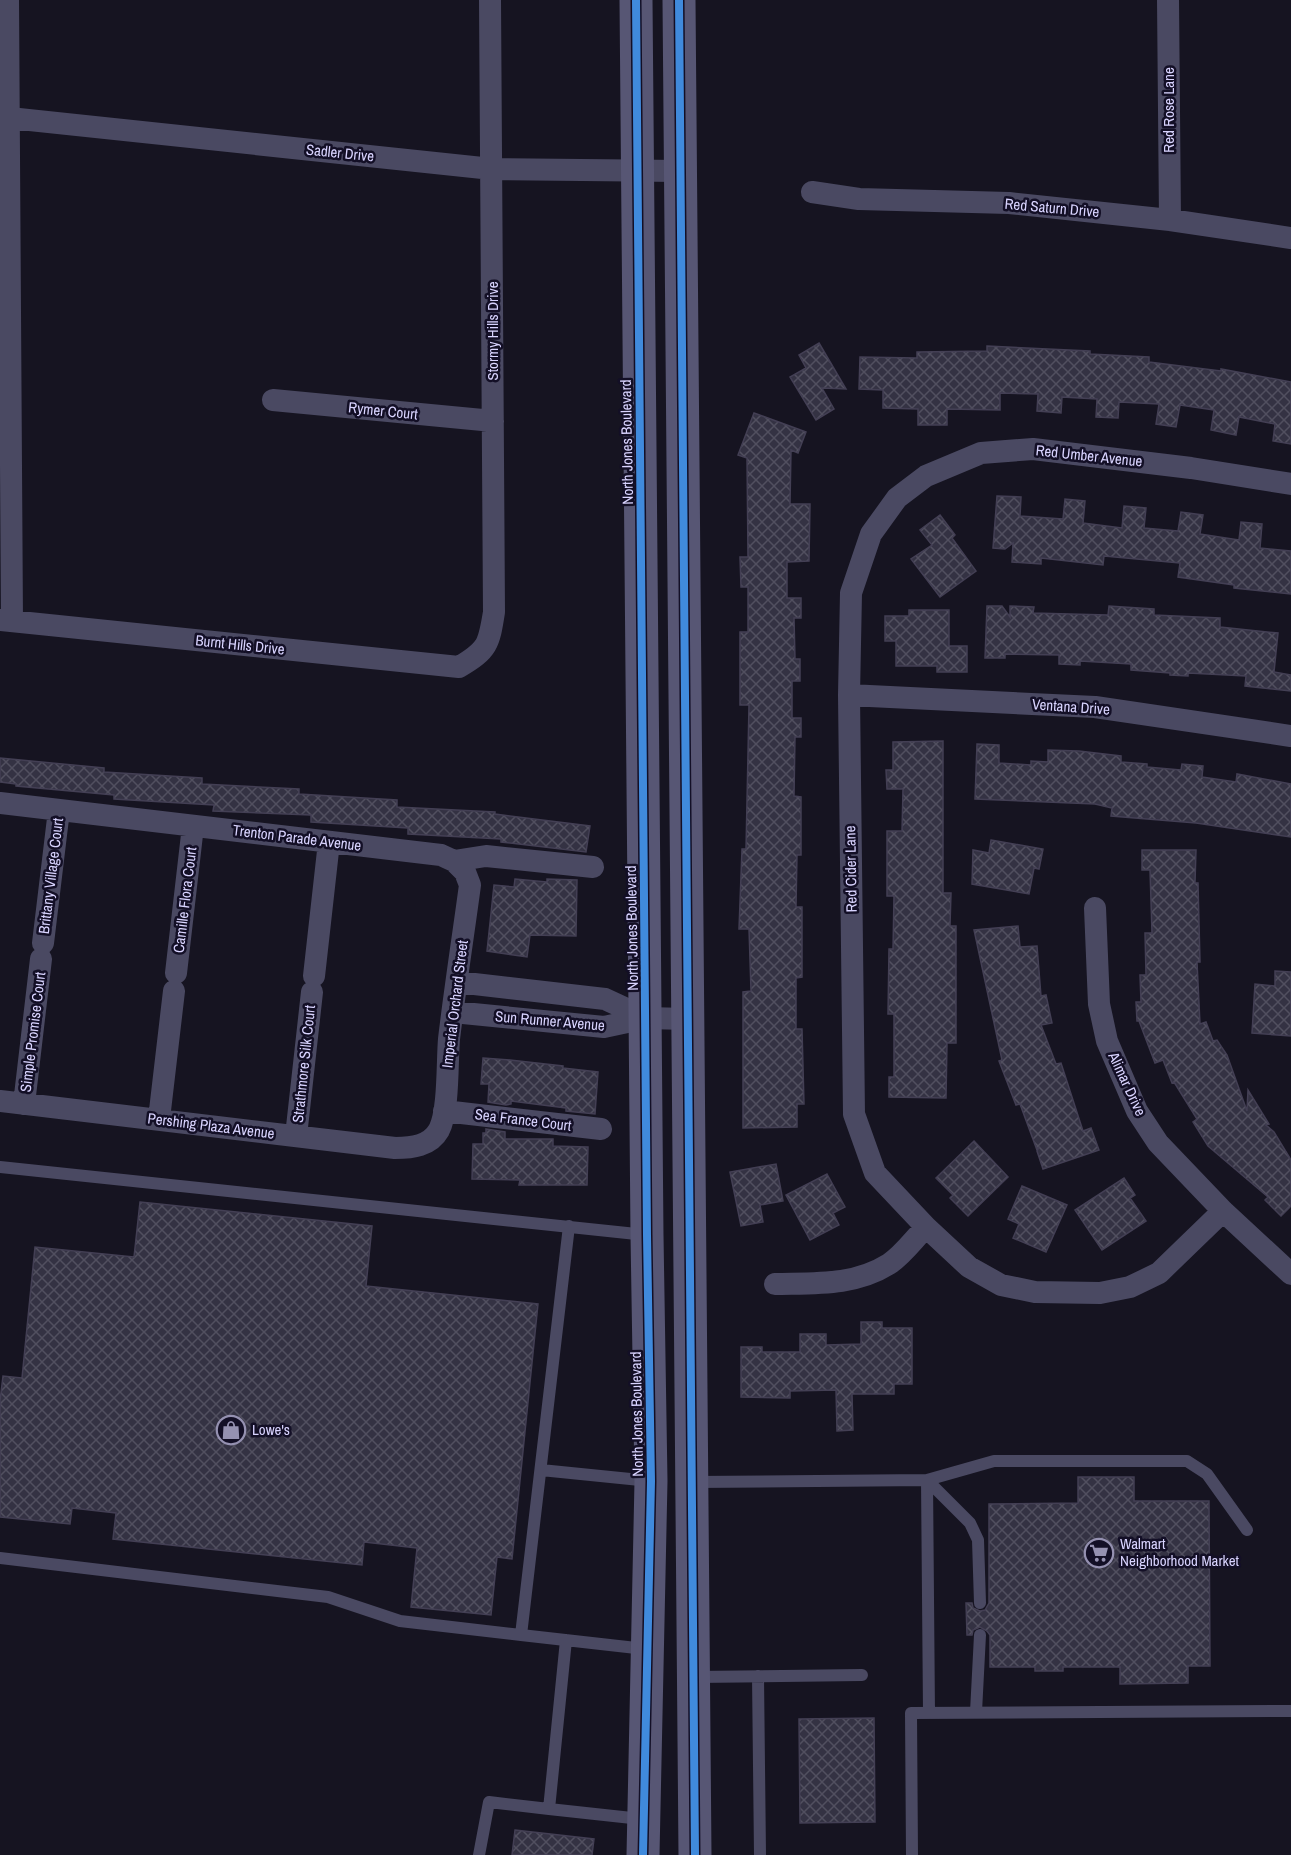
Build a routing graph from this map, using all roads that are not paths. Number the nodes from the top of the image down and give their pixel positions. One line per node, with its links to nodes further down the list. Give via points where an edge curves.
1 (8, 0): 6 (street)
2 (490, 0): 7 (street, Stormy Hills Drive)
3 (636, 0): 8 (main road, North Jones Boulevard)
4 (680, 0): 9 (main road)
5 (1168, 0): 11 (street, Red Rose Lane)
6 (4, 118): 7 (street, Sadler Drive); 13 (street)
7 (492, 169): 8 (street, Sadler Drive); 15 (street, Stormy Hills Drive)
8 (638, 170): 9 (street, Sadler Drive); 32 (main road, North Jones Boulevard)
9 (680, 171): 33 (main road)
10 (812, 192): 11 (street, Red Saturn Drive, via 859,199 1009,203)
11 (1170, 220): 12 (street, Red Saturn Drive)
12 (1291, 238)
13 (5, 369): 18 (street)
14 (273, 400): 15 (street, Rymer Court)
15 (493, 421): 19 (street, Stormy Hills Drive, via 494,612 489,641)
16 (1291, 484): 17 (street, Red Umber Avenue, via 1033,449 981,453 926,476)
17 (897, 498): 20 (street, Red Cider Lane, via 871,534 851,593)
18 (6, 620): 19 (street, Burnt Hills Drive, via 459,667)
19 (477, 657)
20 (849, 695): 21 (street, Ventana Drive, via 1095,707); 44 (street, Red Cider Lane, via 854,1114 875,1173)
21 (1291, 736)
22 (0, 803): 23 (street, Trenton Parade Avenue)
23 (59, 810): 24 (street, Trenton Parade Avenue); 29 (street, Brittany Village Court)
24 (193, 826): 25 (street, Trenton Parade Avenue); 37 (street, Camille Flora Court)
25 (329, 842): 26 (street, Trenton Parade Avenue, via 441,855); 39 (street, Strathmore Silk Court)
26 (454, 861): 27 (street, Trenton Parade Avenue, via 486,856); 30 (street, Imperial Orchard Street, via 465,872 470,885)
27 (593, 867)
28 (1095, 908): 42 (street, Alimar Drive, via 1099,1004 1107,1041 1137,1111 1158,1143)
29 (42, 951): 35 (street, Simple Promise Court)
30 (457, 982): 31 (street, Imperial Orchard Street); 32 (street, Sun Runner Avenue, via 605,999)
31 (453, 1012): 32 (street, Sun Runner Avenue, via 604,1028); 36 (street, Imperial Orchard Street)
32 (646, 1018): 33 (street, Sun Runner Avenue); 45 (main road, North Jones Boulevard)
33 (688, 1019): 51 (main road)
34 (0, 1101): 35 (street, Pershing Plaza Avenue)
35 (24, 1104): 37 (street, Pershing Plaza Avenue)
36 (444, 1111): 38 (street, Sea France Court); 40 (street, Imperial Orchard Street, via 438,1131)
37 (159, 1119): 39 (street, Pershing Plaza Avenue)
38 (602, 1129)
39 (296, 1136): 40 (street, Pershing Plaza Avenue, via 395,1148)
40 (422, 1144)
41 (0, 1167): 43 (lane)
42 (1223, 1211): 44 (street, Red Cider Lane, via 1159,1273 1130,1287 1100,1293 1035,1293 1001,1285 969,1267); 46 (street, Alimar Drive)
43 (569, 1226): 45 (lane); 48 (lane)
44 (926, 1227): 47 (street, via 891,1263 865,1276 840,1282)
45 (647, 1235): 50 (main road, North Jones Boulevard)
46 (1291, 1274)
47 (775, 1284)
48 (541, 1470): 50 (lane); 55 (lane)
49 (927, 1480): 51 (lane); 52 (lane, via 994,1461 1187,1461 1207,1474); 54 (lane, via 970,1523 978,1540); 64 (lane)
50 (651, 1481): 51 (main road); 58 (main road, North Jones Boulevard)
51 (692, 1482): 61 (main road)
52 (1247, 1530)
53 (0, 1558): 55 (lane, via 328,1597 400,1621)
54 (980, 1603)
55 (521, 1635): 57 (lane)
56 (980, 1635): 63 (lane)
57 (566, 1640): 58 (lane); 65 (lane)
58 (647, 1649): 66 (main road, North Jones Boulevard)
59 (862, 1675): 60 (lane)
60 (758, 1676): 61 (lane); 70 (lane)
61 (694, 1677): 69 (main road)
62 (1291, 1711): 63 (lane)
63 (976, 1712): 64 (lane)
64 (929, 1713): 71 (lane, via 911,1713)
65 (549, 1809): 66 (lane); 67 (lane, via 489,1802)
66 (642, 1819): 68 (main road, North Jones Boulevard)
67 (479, 1855)
68 (643, 1855)
69 (695, 1855)
70 (760, 1855)
71 (912, 1855)

